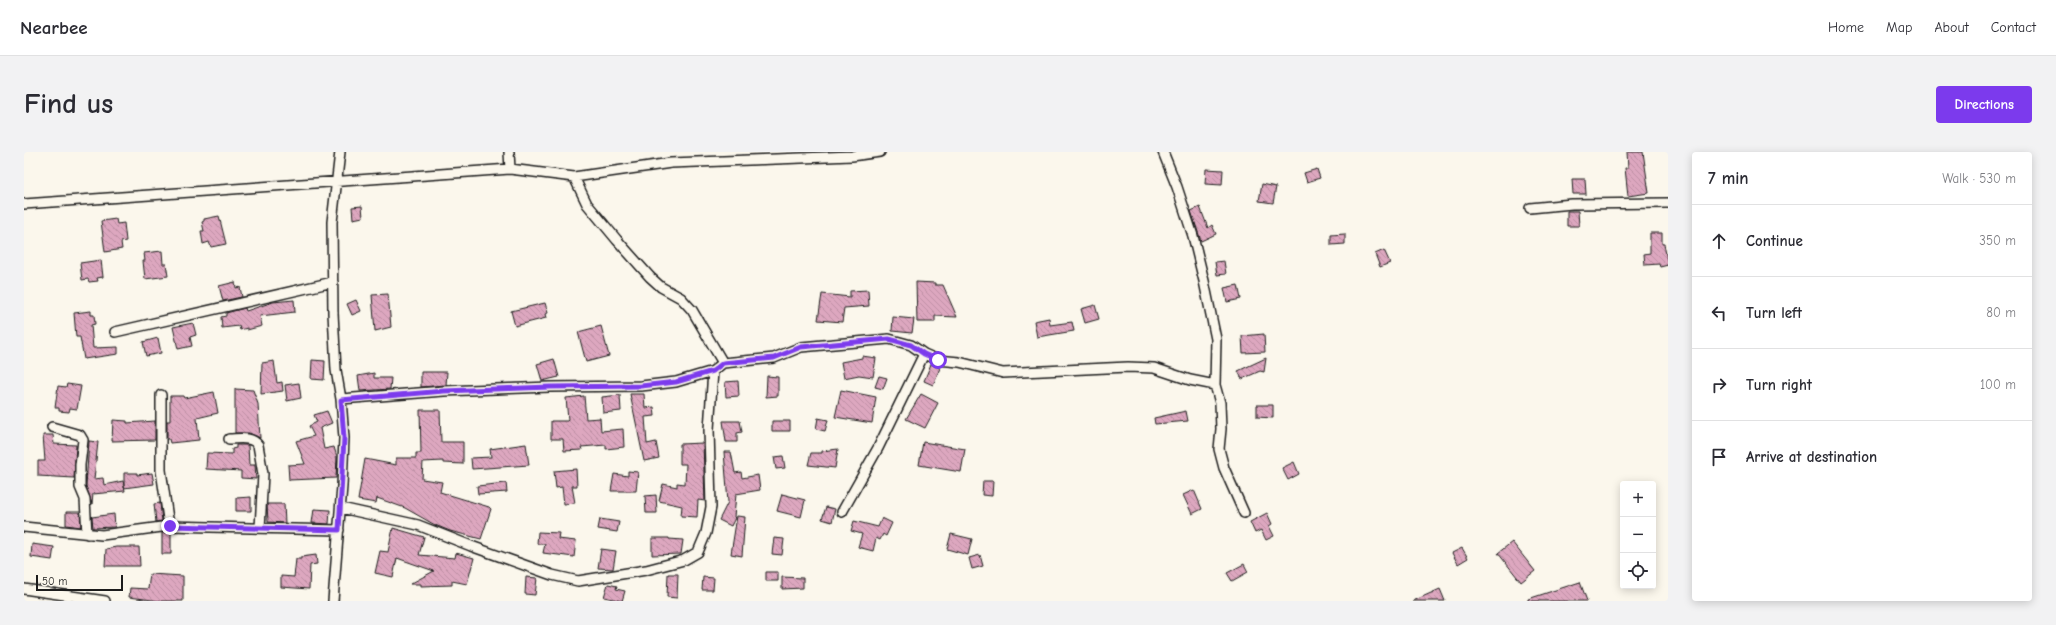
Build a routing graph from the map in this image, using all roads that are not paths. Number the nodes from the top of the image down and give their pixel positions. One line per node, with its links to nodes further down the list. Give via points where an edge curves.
1 (340, 152): 7 (street)
2 (510, 152): 5 (street)
3 (880, 152): 6 (street, via 852,156 671,163)
4 (1163, 152): 16 (street, via 1193,236 1204,281 1216,339)
5 (510, 169): 6 (street); 7 (street)
6 (574, 177): 14 (street, via 587,204 617,240 656,282 681,298 692,310)
7 (336, 180): 9 (street); 11 (street, via 332,222)
8 (1668, 203): 10 (street, via 1572,204)
9 (24, 204)
10 (1530, 208)
11 (333, 282): 12 (street); 18 (street, via 336,370)
12 (115, 332)
13 (924, 354): 14 (street, via 911,345 889,339 801,347 774,358); 16 (street, via 938,360 959,362 1003,373 1154,368 1190,380); 22 (street, via 878,448)
14 (723, 363): 15 (street)
15 (713, 371): 18 (street, via 676,382 641,386 459,390); 21 (street, via 709,429 711,507 706,533 698,552 684,560 646,570 578,581 530,568 418,524)
16 (1215, 384): 23 (street, via 1220,403 1219,448 1224,468)
17 (161, 395): 24 (street, via 161,470)
18 (341, 400): 21 (street, via 344,438)
19 (52, 427): 28 (street, via 80,435 83,440 80,487 85,499)
20 (228, 439): 26 (street, via 250,439 258,444 264,474)
21 (341, 508): 27 (street)
22 (842, 512)
23 (1244, 513)
24 (170, 526): 26 (street); 28 (street, via 102,535)
25 (24, 527): 28 (street)
26 (260, 528): 27 (street)
27 (339, 530): 31 (street)
28 (87, 534)
29 (24, 589): 30 (street)
30 (105, 601)
31 (333, 601)

